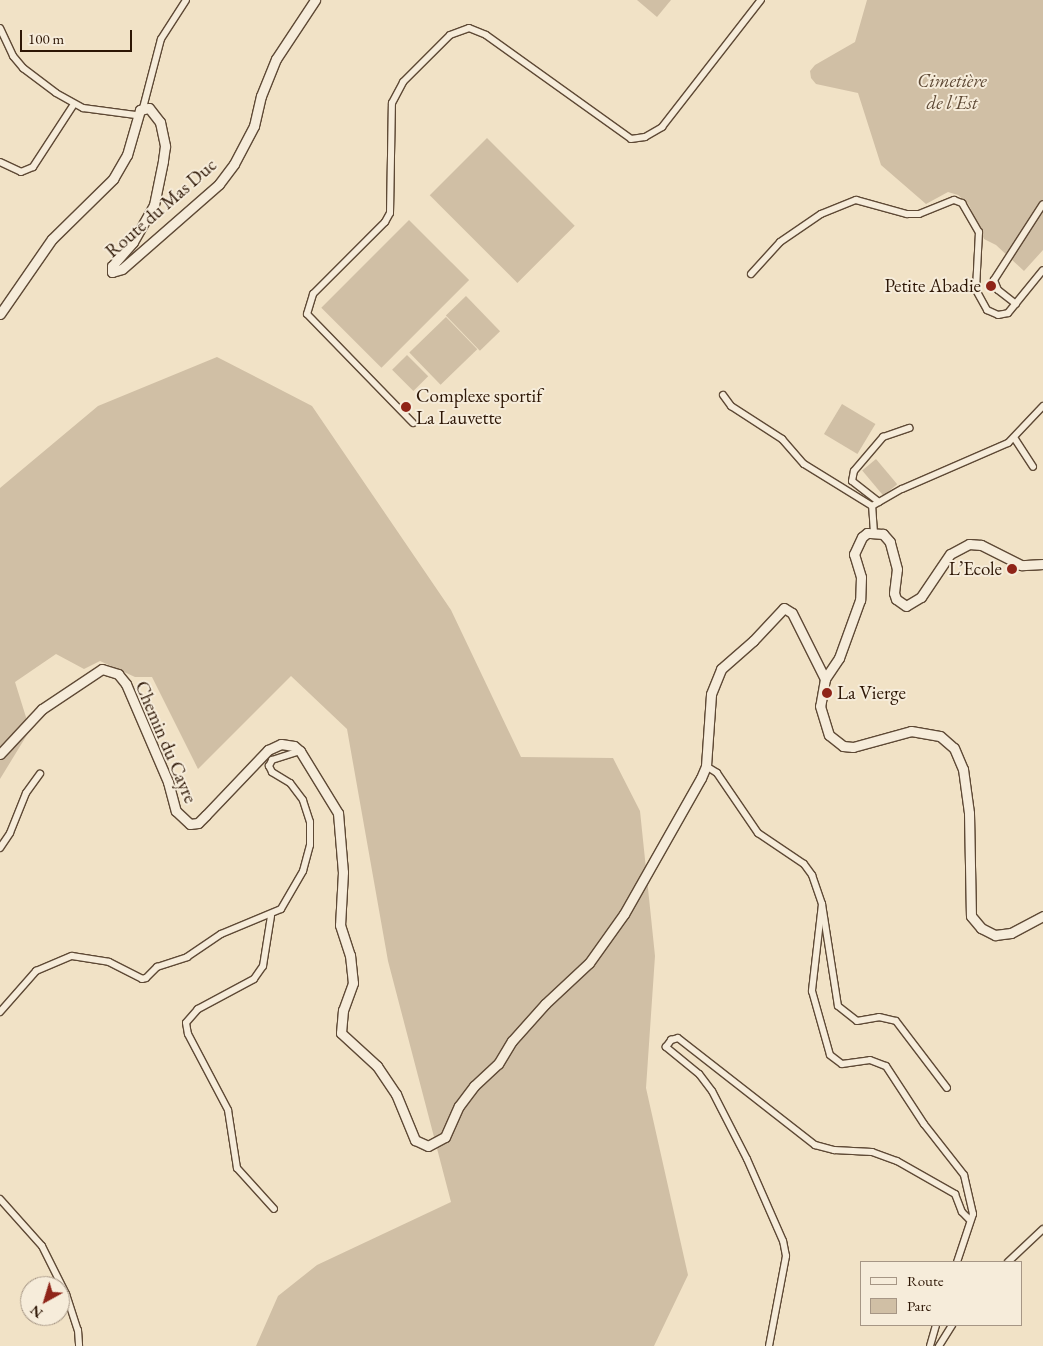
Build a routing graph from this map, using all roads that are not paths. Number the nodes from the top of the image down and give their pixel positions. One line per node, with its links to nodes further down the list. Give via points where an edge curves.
1 (186, 0): 6 (street, via 161,39)
2 (315, 0): 6 (street, Route du Mas Duc, via 276,59 261,96 254,126 234,164 219,184 118,272 112,272 112,266 133,242 154,205 163,161 165,146 160,122 153,112)
3 (761, 0): 16 (street, via 662,127 645,137 630,139 486,34 469,28 450,35 403,82 392,103 390,213 385,222 313,294 307,308 314,324)
4 (0, 28): 5 (street, via 13,56 23,68)
5 (74, 104): 7 (street); 8 (street, via 33,167 21,172)
6 (143, 108): 7 (street)
7 (136, 115): 13 (street, via 131,144 116,173 47,245)
8 (0, 162)
9 (1043, 204): 12 (street, via 994,280 998,290)
10 (1043, 270): 12 (street)
11 (751, 274): 12 (street, via 780,242 821,214 848,201 865,200 899,213 919,214 954,200 962,202 979,232 976,290 980,302 998,315 1008,312)
12 (1016, 304)
13 (0, 314)
14 (723, 395): 21 (street, via 731,406 777,435 804,464)
15 (1043, 406): 18 (street)
16 (413, 423)
17 (909, 428): 20 (street, via 883,438 854,471 852,481)
18 (1015, 439): 19 (street); 20 (street)
19 (1033, 467)
20 (879, 502): 21 (street)
21 (872, 506): 22 (street)
22 (874, 533): 23 (street, via 883,534 890,542 897,569 894,593 896,599 906,606 921,598 950,554 969,544 981,545 1021,565); 24 (street, via 862,536 855,548 861,577 860,600 838,658)
23 (1043, 564)
24 (825, 679): 27 (street, via 792,613 784,608 777,612 753,641 721,669 711,694); 32 (street, via 821,714 829,735 835,741 853,747 911,731 931,732 940,736 959,756 969,822 972,868 969,908 975,923 988,932 1004,935)
25 (300, 751): 26 (street, Chemin du Cayre, via 294,746 281,744 268,750 206,815 190,824 176,812 168,782 126,684 118,674 102,669 42,709); 27 (street, via 338,813 343,872 340,925 350,955 353,983 342,1010 341,1033 378,1066 396,1094 415,1140 423,1146 435,1145 445,1137 466,1097 498,1064 512,1041 600,949 648,875); 31 (street, via 272,760 269,766 272,772 290,783 303,800 310,822 310,845 303,871 281,909)
26 (0, 754)
27 (706, 766): 30 (street, via 717,773 758,834 804,864 812,875)
28 (40, 774): 29 (street, via 26,793 10,833)
29 (0, 848)
30 (822, 904): 34 (street, via 838,1006 857,1021 880,1017 896,1021); 37 (street, via 812,991 830,1055 842,1064 876,1061 891,1071 924,1124 964,1175 973,1203)
31 (271, 916): 33 (street, via 221,934 187,957 157,967 142,979 109,962 72,956 36,971); 36 (street, via 263,966 254,979 198,1009 186,1023 188,1034 228,1110 237,1168)
32 (1043, 916)
33 (0, 1012)
34 (947, 1088)
35 (0, 1199): 43 (street, via 42,1246 66,1294 78,1330)
36 (274, 1209)
37 (970, 1219): 39 (street); 44 (street, via 962,1212 955,1194 897,1161 872,1152 834,1150 815,1145 678,1038 671,1040 666,1047 700,1074 712,1091 747,1159 783,1241 786,1256)
38 (1043, 1229): 40 (street)
39 (957, 1261)
40 (1009, 1261)
41 (936, 1326): 45 (street)
42 (951, 1326): 46 (street)
43 (79, 1346)
44 (769, 1346)
45 (930, 1346)
46 (939, 1346)

